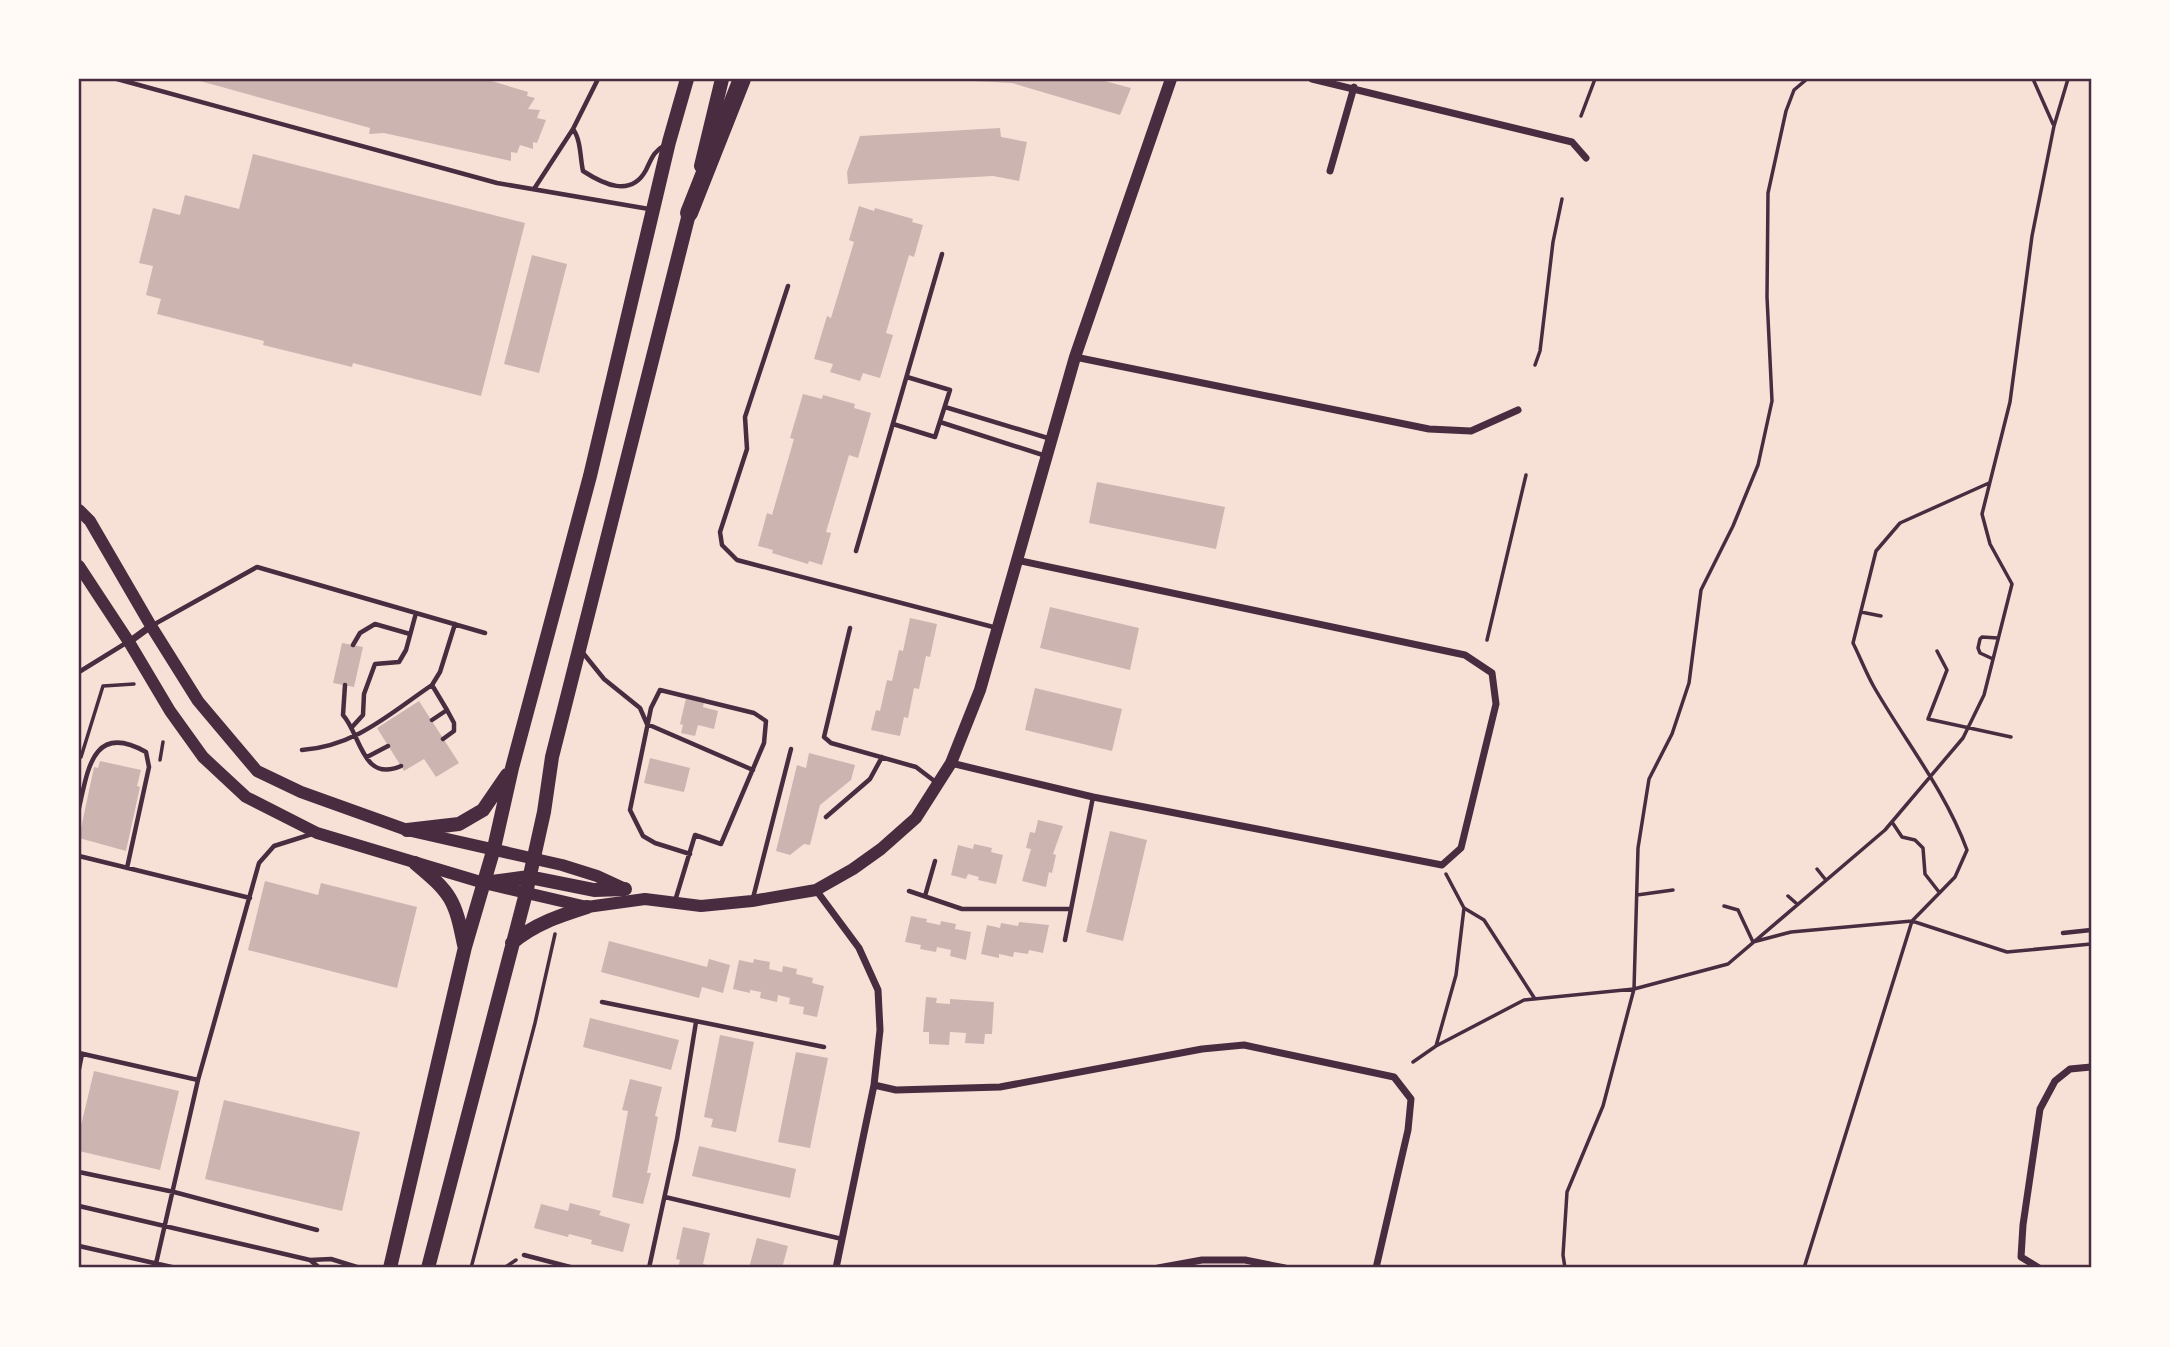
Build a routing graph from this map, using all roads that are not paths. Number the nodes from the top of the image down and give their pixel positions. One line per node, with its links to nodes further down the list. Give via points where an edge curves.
1 (117, 79): 13 (lane, via 497,183)
2 (598, 79): 9 (lane)
3 (687, 79): 10 (main road)
4 (722, 79): 15 (main road)
5 (742, 79): 15 (highway)
6 (1171, 79): 18 (street)
7 (1312, 79): 8 (street)
8 (1354, 88): 11 (street, via 1572,142); 12 (street)
9 (573, 129): 10 (lane, via 579,138 583,171 603,184 624,186 640,178 655,151); 13 (lane)
10 (669, 142): 14 (main road)
11 (1586, 158)
12 (1330, 171)
13 (534, 189): 14 (lane)
14 (654, 210): 56 (main road, via 590,476)
15 (689, 213): 39 (main road)
16 (942, 254): 19 (lane)
17 (788, 286): 34 (lane, via 745,417 747,449 720,532 722,545 737,560)
18 (1075, 357): 21 (street, via 1429,429 1471,431); 24 (street)
19 (907, 377): 20 (lane, via 950,390); 23 (lane)
20 (945, 407): 22 (lane); 24 (lane)
21 (1518, 410)
22 (940, 422): 23 (lane, via 935,437); 25 (lane)
23 (893, 424): 27 (lane)
24 (1051, 439): 25 (street)
25 (1046, 456): 28 (street)
26 (79, 510): 32 (street, via 90,521)
27 (856, 551)
28 (1016, 561): 34 (street); 59 (street, via 1465,654 1492,673 1496,704 1461,848 1442,865)
29 (79, 566): 37 (street)
30 (416, 613): 31 (lane); 32 (lane, via 257,567); 36 (lane)
31 (455, 624): 35 (lane); 42 (lane)
32 (151, 626): 37 (street); 62 (street, via 198,701 257,771)
33 (849, 628): 53 (lane, via 824,737)
34 (998, 628): 54 (street, via 981,690)
35 (485, 633)
36 (410, 634): 38 (lane, via 374,624 360,633); 46 (lane, via 399,662 375,664 364,694 363,715)
37 (129, 642): 40 (lane); 63 (street, via 203,757 246,797)
38 (353, 645)
39 (579, 649): 45 (lane, via 604,679 640,708); 67 (main road)
40 (79, 672)
41 (345, 685): 46 (lane, via 343,715)
42 (432, 685): 43 (lane); 47 (lane)
43 (447, 710): 44 (lane); 48 (lane, via 454,731)
44 (432, 720)
45 (647, 724): 57 (lane); 57 (lane, via 660,690 754,713 766,721 764,743); 65 (lane, via 630,810 643,836)
46 (353, 726): 47 (lane)
47 (354, 738): 51 (lane); 52 (lane)
48 (443, 739)
49 (388, 746): 52 (lane)
50 (791, 749): 80 (lane)
51 (302, 750)
52 (367, 757): 55 (lane, via 377,769 387,772)
53 (882, 757): 58 (lane, via 916,768); 61 (lane, via 870,779)
54 (951, 764): 58 (street); 59 (street)
55 (401, 766)
56 (512, 768): 62 (main road, via 483,810 459,824); 64 (main road)
57 (753, 770): 65 (lane, via 721,844 695,835)
58 (938, 783): 74 (street, via 916,818 881,849)
59 (1093, 797): 83 (lane)
60 (79, 808): 70 (lane, via 89,763 98,750 114,742 146,752 149,767)
61 (826, 817)
62 (407, 830): 64 (street)
63 (317, 833): 69 (street); 78 (lane, via 274,846 259,863)
64 (494, 848): 67 (street); 72 (main road)
65 (690, 854): 81 (lane)
66 (79, 856): 70 (lane)
67 (533, 859): 71 (main road); 73 (street, via 597,876)
68 (935, 861): 77 (lane)
69 (415, 863): 72 (street); 88 (main road, via 443,886 457,910)
70 (127, 868): 78 (lane)
71 (529, 877): 72 (main road); 73 (main road, via 594,890); 76 (main road)
72 (484, 883): 76 (street); 88 (main road)
73 (625, 889): 79 (street)
74 (816, 890): 80 (street); 96 (street, via 859,948 878,990 880,1030)
75 (909, 891): 77 (lane)
76 (526, 892): 82 (street); 87 (main road)
77 (925, 896): 83 (lane, via 962,909)
78 (250, 898): 95 (lane)
79 (645, 899): 81 (street); 82 (street)
80 (752, 901): 81 (street, via 701,906)
81 (674, 902)
82 (587, 907): 87 (main road, via 549,919)
83 (1071, 909): 86 (lane)
84 (2091, 930): 85 (lane)
85 (2063, 933)
86 (1065, 940)
87 (512, 943): 112 (main road)
88 (465, 947): 111 (main road)
89 (602, 1002): 90 (lane)
90 (696, 1022): 91 (lane); 99 (lane)
91 (824, 1047)
92 (80, 1054): 94 (lane); 95 (lane)
93 (2091, 1067): 119 (street, via 2070,1069 2055,1081 2040,1109 2021,1257)
94 (79, 1069)
95 (198, 1080): 98 (lane)
96 (874, 1085): 103 (street); 118 (street, via 896,1090 1000,1087 1244,1045 1394,1077 1411,1099)
97 (79, 1172): 98 (lane)
98 (174, 1192): 101 (lane); 102 (lane)
99 (665, 1197): 103 (lane); 114 (lane)
100 (79, 1206): 101 (lane)
101 (166, 1226): 106 (lane); 107 (lane)
102 (317, 1230)
103 (842, 1239): 115 (street)
104 (79, 1246): 107 (lane)
105 (524, 1255): 113 (lane)
106 (310, 1260): 109 (lane); 110 (lane, via 331,1259)
107 (156, 1266): 108 (lane)
108 (176, 1268)
109 (320, 1268)
110 (360, 1268)
111 (390, 1268)
112 (428, 1268)
113 (574, 1268)
114 (649, 1268)
115 (836, 1268)
116 (1158, 1268): 117 (street, via 1245,1260)
117 (1285, 1268)
118 (1376, 1268)
119 (2039, 1268)

